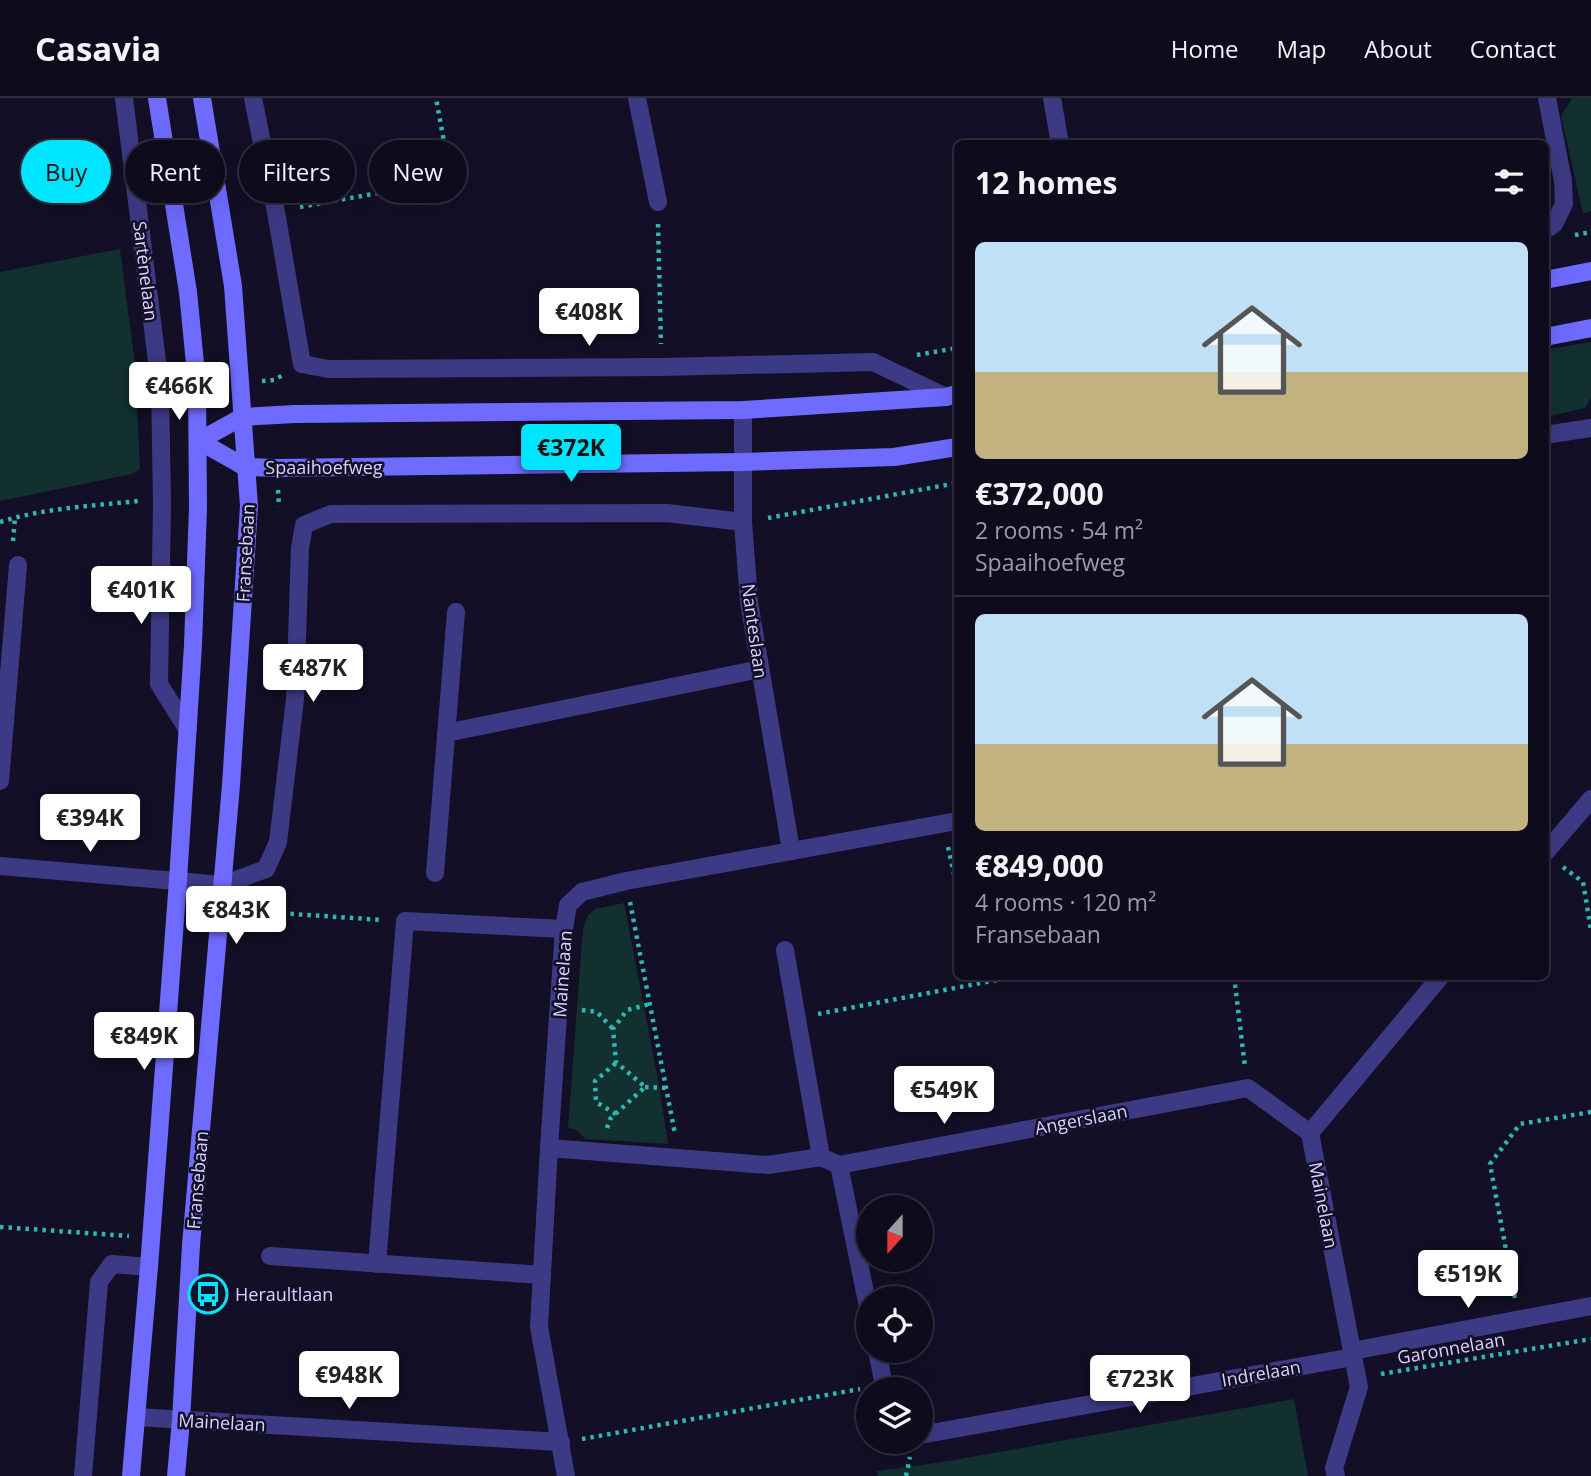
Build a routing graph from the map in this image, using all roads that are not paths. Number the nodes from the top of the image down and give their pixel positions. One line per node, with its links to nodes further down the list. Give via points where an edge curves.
1 (124, 98): 28 (street, Sartènelaan, via 160,385 159,684)
2 (157, 98): 20 (street, via 188,292)
3 (202, 98): 17 (street, Fransebaan, via 233,286)
4 (253, 98): 15 (street, via 302,364 342,369 873,362)
5 (637, 98): 9 (street)
6 (1052, 98): 8 (street)
7 (1547, 98): 10 (street, via 1564,204)
8 (1059, 140)
9 (658, 202)
10 (1550, 227)
11 (1591, 271): 12 (street)
12 (1549, 279)
13 (1591, 328): 14 (street)
14 (1549, 336)
15 (951, 395): 16 (street)
16 (743, 410): 17 (street); 22 (street, Nanteslaan)
17 (242, 417): 20 (street); 23 (street, Fransebaan)
18 (1591, 428): 19 (street)
19 (1549, 434)
20 (198, 441): 23 (street, Spaaihoefweg); 28 (street)
21 (954, 447): 22 (street, Spaaihoefweg, via 894,457)
22 (743, 462): 23 (street, Spaaihoefweg); 24 (street, Nanteslaan)
23 (245, 467): 38 (street, Fransebaan, via 249,506)
24 (743, 522): 27 (street, Nanteslaan); 38 (street, via 667,513 331,514 304,524 295,699 278,842 266,869)
25 (18, 565): 30 (street)
26 (456, 612): 29 (street)
27 (760, 669): 29 (street); 33 (street, Nanteslaan)
28 (188, 730): 37 (street)
29 (446, 733): 36 (street)
30 (0, 780)
31 (1591, 799): 34 (street)
32 (950, 822): 33 (street, Mainelaan)
33 (791, 850): 39 (street, Mainelaan, via 582,892 568,905)
34 (1550, 857)
35 (0, 866): 37 (street)
36 (435, 873)
37 (178, 880): 38 (street); 48 (street)
38 (223, 885): 54 (street, Fransebaan, via 191,1245)
39 (564, 929): 43 (street, Mainelaan); 47 (street, via 405,921)
40 (785, 950): 44 (street)
41 (1438, 980): 42 (street)
42 (1310, 1133): 45 (street, Angerslaan, via 1248,1088); 52 (street, Mainelaan)
43 (549, 1149): 44 (street, via 768,1166); 49 (street, Mainelaan)
44 (821, 1157): 45 (street)
45 (839, 1165): 50 (street)
46 (270, 1256): 47 (street)
47 (377, 1264): 49 (street)
48 (149, 1267): 53 (street); 57 (street, via 112,1264 99,1282)
49 (542, 1275): 56 (street, Mainelaan, via 539,1327)
50 (864, 1286)
51 (1591, 1306): 52 (street, Indrelaan)
52 (1353, 1354): 55 (street, Indrelaan); 61 (street, Mainelaan, via 1359,1387 1334,1468)
53 (136, 1417): 54 (street, Mainelaan); 58 (street)
54 (181, 1420): 56 (street, Mainelaan); 59 (street, Fransebaan)
55 (933, 1433)
56 (561, 1442): 60 (street, Mainelaan)
57 (83, 1476)
58 (131, 1476)
59 (176, 1476)
60 (566, 1476)
61 (1336, 1476)

